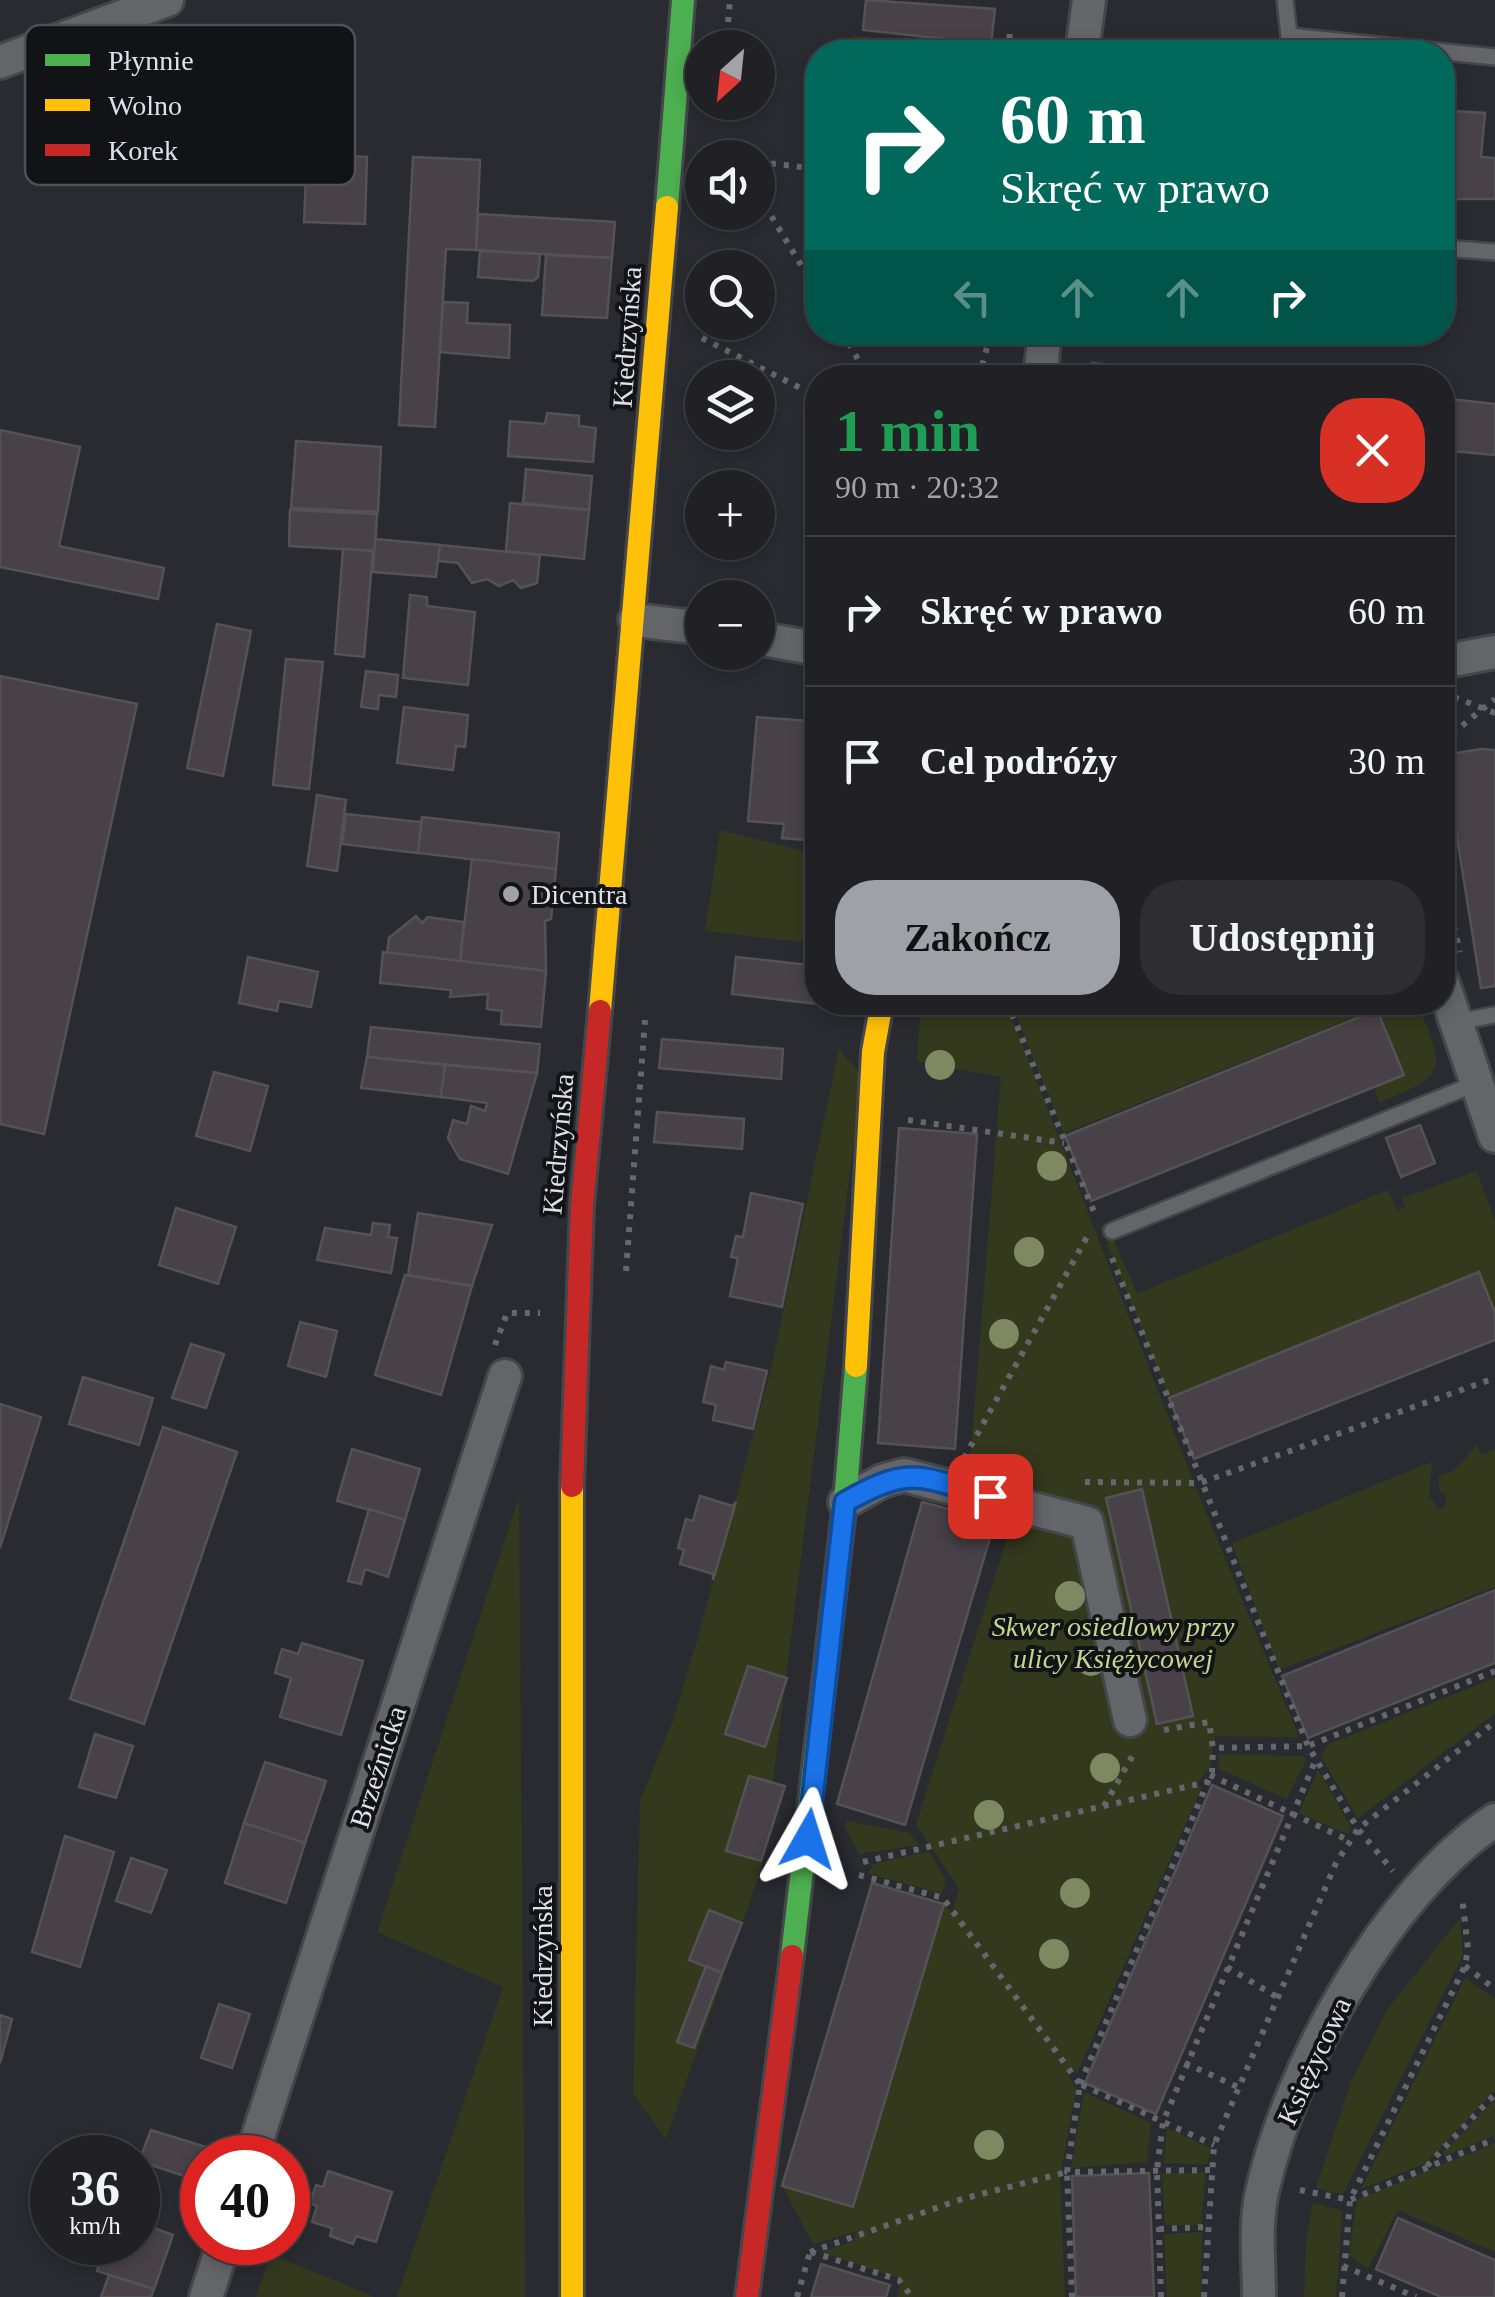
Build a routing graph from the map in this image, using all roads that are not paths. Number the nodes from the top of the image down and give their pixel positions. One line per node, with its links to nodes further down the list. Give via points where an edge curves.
1 (167, 0): 5 (street)
2 (683, 0): 14 (street, Kiedrzyńska)
3 (1089, 0): 6 (street)
4 (1286, 0): 7 (lane, via 1289,36)
5 (100, 25)
6 (1084, 40)
7 (1326, 40)
8 (25, 53): 11 (street)
9 (1455, 54): 10 (lane)
10 (1495, 58)
11 (0, 62)
12 (1455, 249): 13 (lane)
13 (1495, 252)
14 (635, 620): 15 (street); 34 (street, Kiedrzyńska, via 582,1206 572,1494)
15 (685, 626)
16 (775, 641): 17 (street)
17 (805, 647)
18 (1495, 652): 19 (street)
19 (1455, 660)
20 (880, 1015): 28 (street)
21 (1454, 1015): 23 (street)
22 (1495, 1015): 23 (lane)
23 (1456, 1022): 24 (street)
24 (1477, 1083): 25 (street); 26 (lane)
25 (1495, 1136)
26 (1112, 1230)
27 (503, 1383): 31 (street, Brzeźnicka)
28 (845, 1502): 29 (street, via 904,1475 1087,1523); 35 (street)
29 (1140, 1733)
30 (1495, 1820): 36 (street, Księżycowa, via 1459,1844 1332,2010 1288,2110 1260,2199)
31 (258, 2135)
32 (216, 2265): 33 (street)
33 (206, 2297)
34 (572, 2297)
35 (747, 2297)
36 (1258, 2297)

